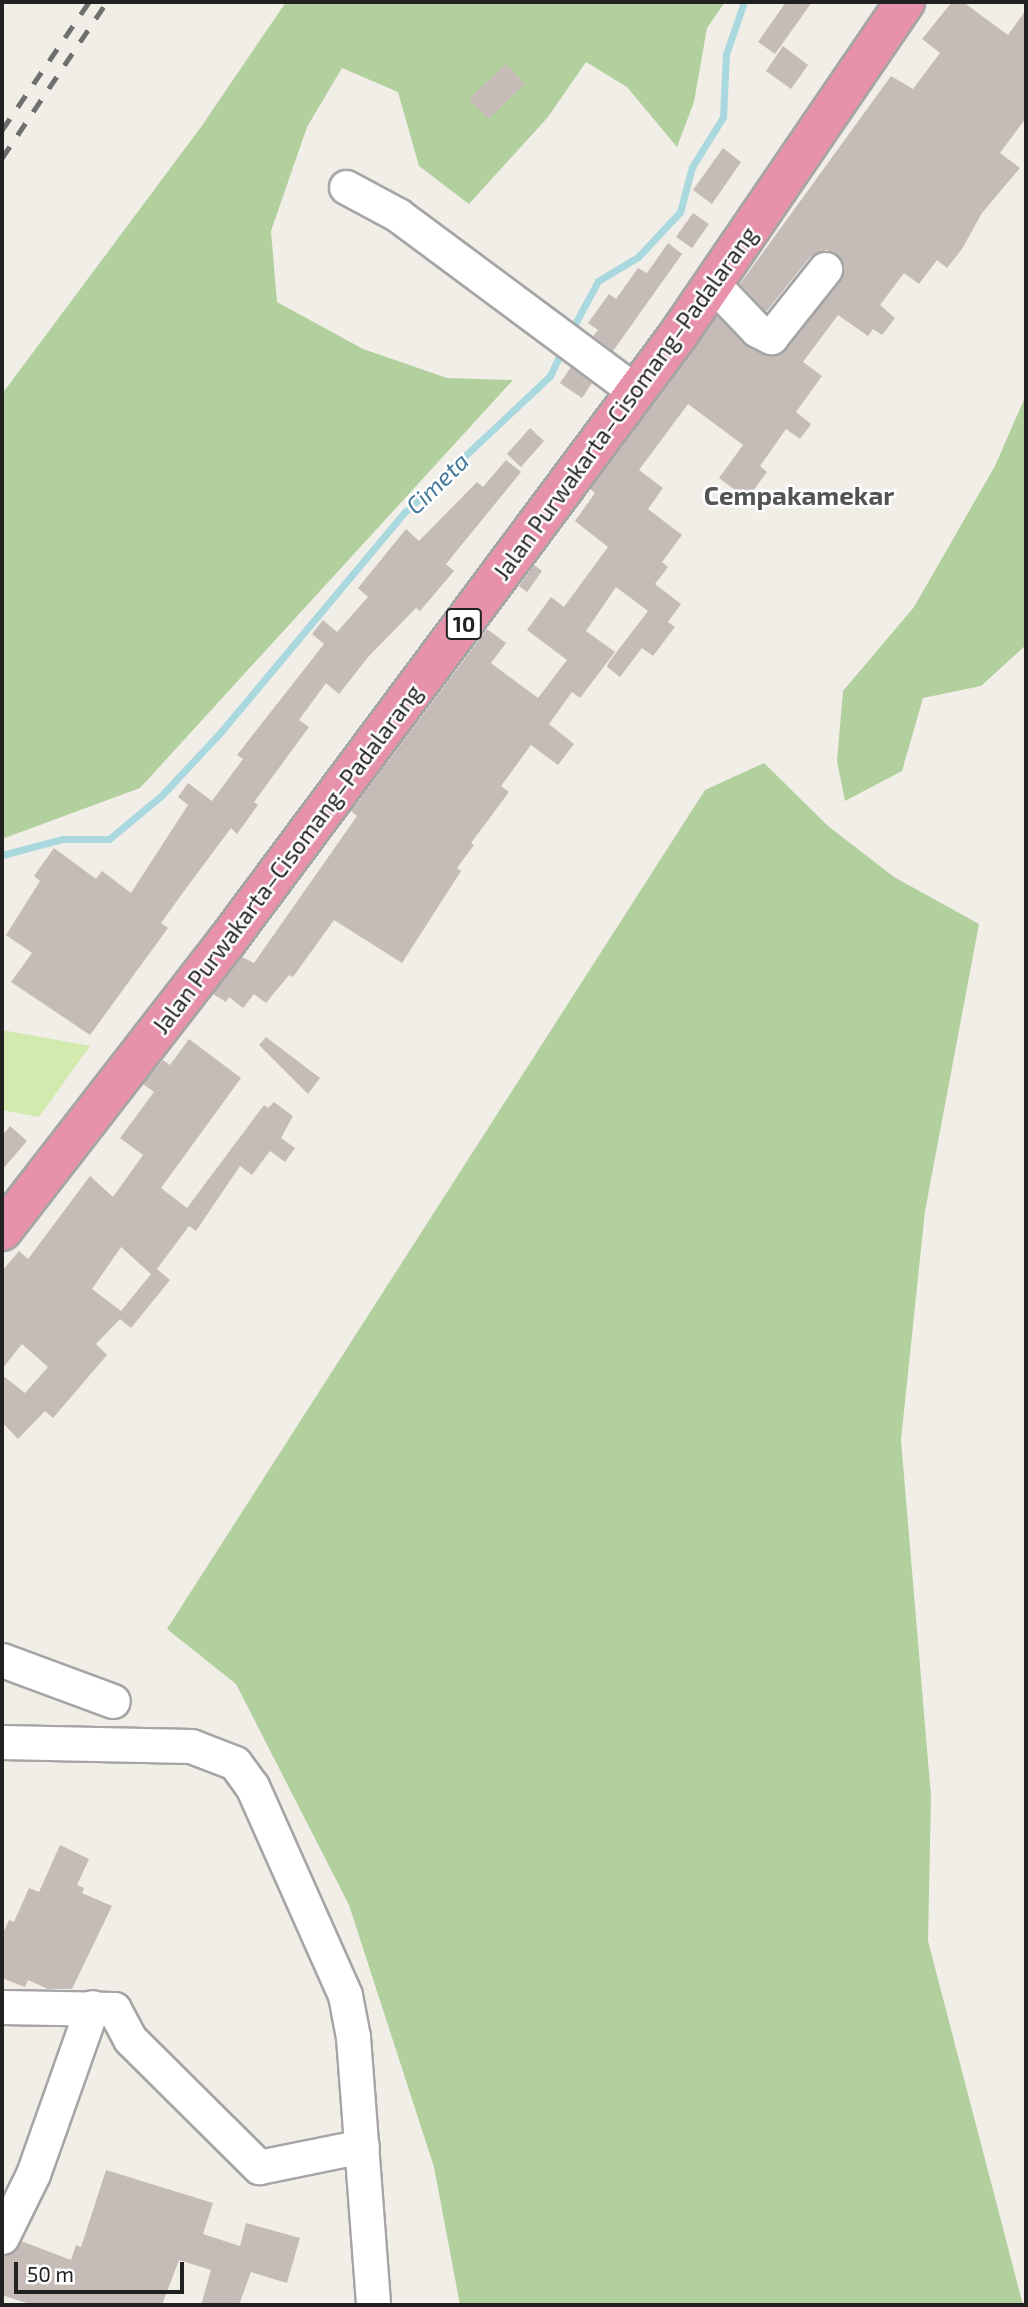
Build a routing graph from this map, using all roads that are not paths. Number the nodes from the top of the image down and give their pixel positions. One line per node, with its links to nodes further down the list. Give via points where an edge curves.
1 (905, 2): 4 (highway, Jalan Purwakarta–Cisomang–Padalarang / 10)
2 (346, 187): 5 (street, via 398,215)
3 (825, 269): 4 (street, via 771,337 757,330)
4 (714, 285): 5 (highway, Jalan Purwakarta–Cisomang–Padalarang / 10)
5 (636, 391): 6 (highway, Jalan Purwakarta–Cisomang–Padalarang / 10, via 243,919)
6 (2, 1231)
7 (2, 1660): 8 (street)
8 (113, 1701)
9 (2, 1742): 12 (street, via 191,1746 235,1763 251,1786 345,1995 354,2037)
10 (2, 2007): 11 (street, via 39,2011)
11 (92, 2007): 12 (street, via 114,2009 130,2039 254,2165 264,2167); 13 (street, via 33,2174)
12 (362, 2146): 14 (street)
13 (2, 2238)
14 (373, 2305)

